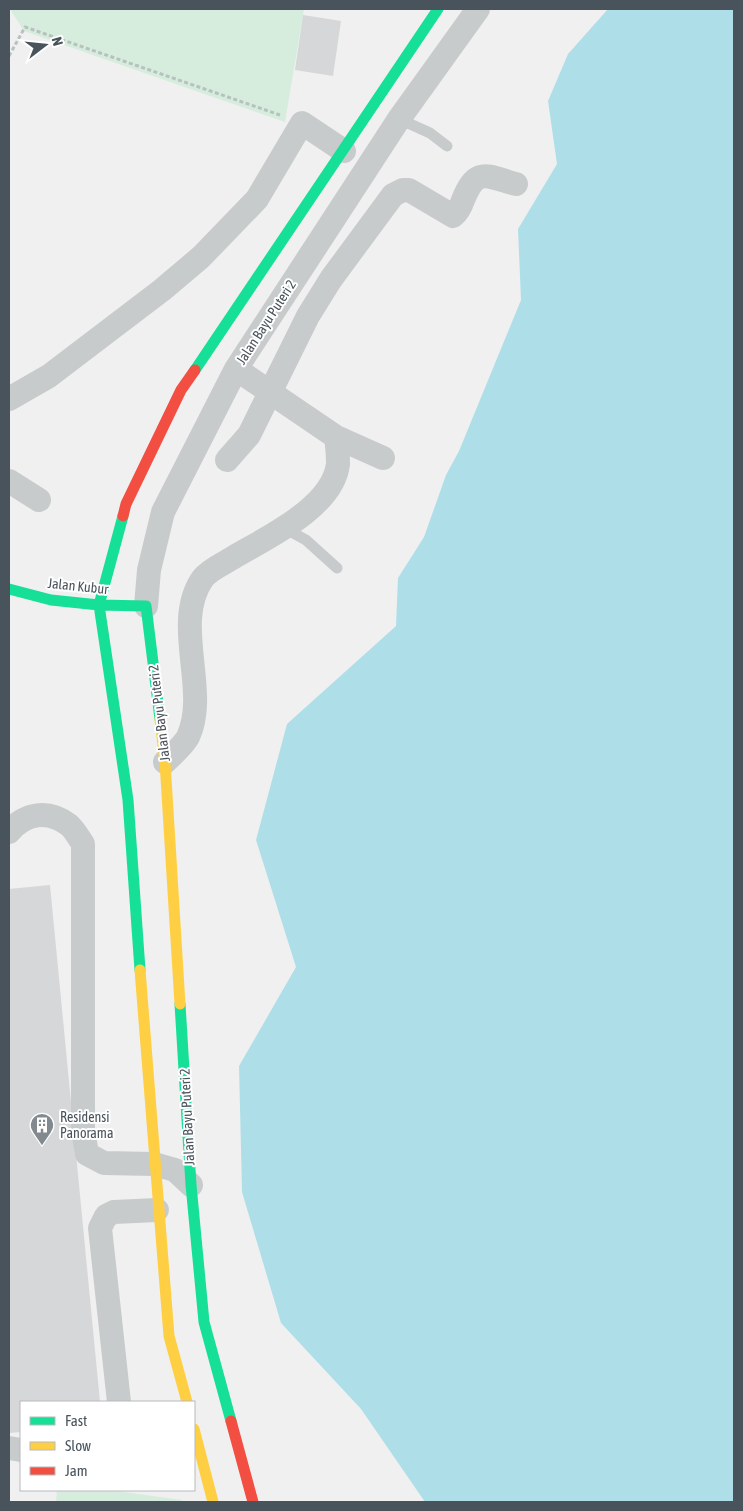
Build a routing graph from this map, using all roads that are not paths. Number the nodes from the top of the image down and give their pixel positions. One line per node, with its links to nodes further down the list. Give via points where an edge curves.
1 (438, 9): 5 (street)
2 (478, 9): 3 (street, Jalan Bayu Puteri 2)
3 (399, 118): 4 (lane, via 430,133); 7 (street, Jalan Bayu Puteri 2)
4 (447, 146)
5 (344, 151): 9 (street, via 302,123 256,199 201,257 49,376); 18 (street, via 181,390 126,504)
6 (516, 184): 8 (street, via 487,176 476,178 453,216 448,216 409,190 393,196 331,279)
7 (236, 369): 8 (street); 19 (street, Jalan Bayu Puteri 2, via 163,512 149,570)
8 (269, 392): 10 (street); 12 (street, via 249,435)
9 (9, 399)
10 (336, 437): 11 (street); 15 (street, via 338,464 331,483 311,508)
11 (383, 458)
12 (227, 460)
13 (9, 480): 14 (street)
14 (40, 500)
15 (284, 528): 16 (lane, via 306,540); 20 (street, via 205,576 193,594 190,642 195,712 187,738)
16 (337, 568)
17 (9, 589): 18 (street, Jalan Kubur, via 51,600)
18 (99, 605): 19 (street, Jalan Kubur); 22 (street, via 128,800)
19 (146, 606): 20 (street, Jalan Bayu Puteri 2)
20 (165, 762): 23 (street, Jalan Bayu Puteri 2)
21 (9, 832): 22 (street, via 17,822 33,814 52,816 70,825 82,844 83,1130 87,1154 104,1163)
22 (154, 1164): 23 (street, via 175,1170); 24 (street)
23 (191, 1185): 29 (street, Jalan Bayu Puteri 2, via 204,1322)
24 (157, 1210): 25 (street, via 114,1212 106,1216 100,1228); 26 (street, via 169,1336)
25 (119, 1401)
26 (187, 1401)
27 (195, 1433): 28 (street)
28 (213, 1502)
29 (253, 1502)

